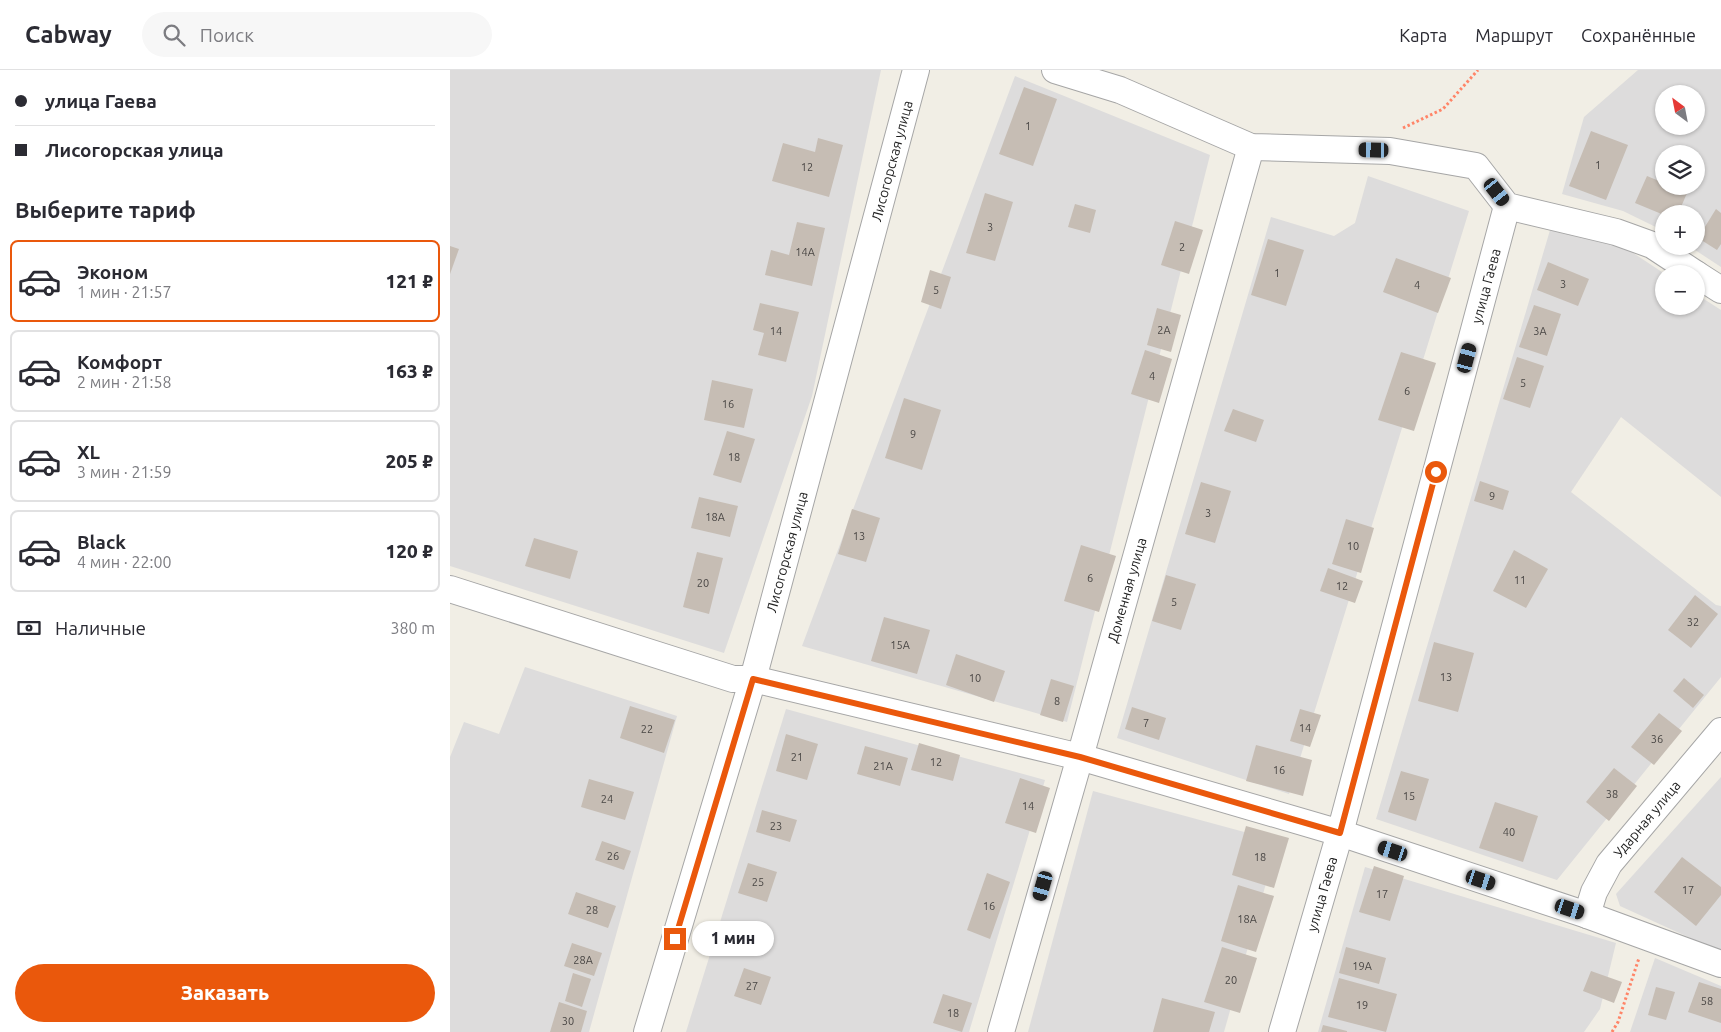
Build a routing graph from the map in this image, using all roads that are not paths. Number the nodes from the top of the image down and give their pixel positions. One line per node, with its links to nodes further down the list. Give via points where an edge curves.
1 (916, 70): 9 (street, Лисогорская улица)
2 (1055, 70): 3 (street, via 1120,90)
3 (1251, 148): 4 (street, via 1390,151 1476,166); 11 (street, Доменная улица)
4 (1508, 206): 5 (street, via 1625,235 1652,245); 12 (street, улица Гаева)
5 (1682, 265)
6 (1705, 280): 7 (street)
7 (1721, 290)
8 (450, 589): 9 (street, via 733,679)
9 (753, 679): 11 (street); 15 (street, Лисогорская улица)
10 (1721, 731): 13 (street, Ударная улица, via 1609,864 1594,892)
11 (1080, 757): 12 (street); 16 (street, Доменная улица)
12 (1340, 833): 13 (street); 17 (street, улица Гаева)
13 (1587, 915): 14 (street)
14 (1721, 964)
15 (647, 1032)
16 (1001, 1032)
17 (1282, 1032)

